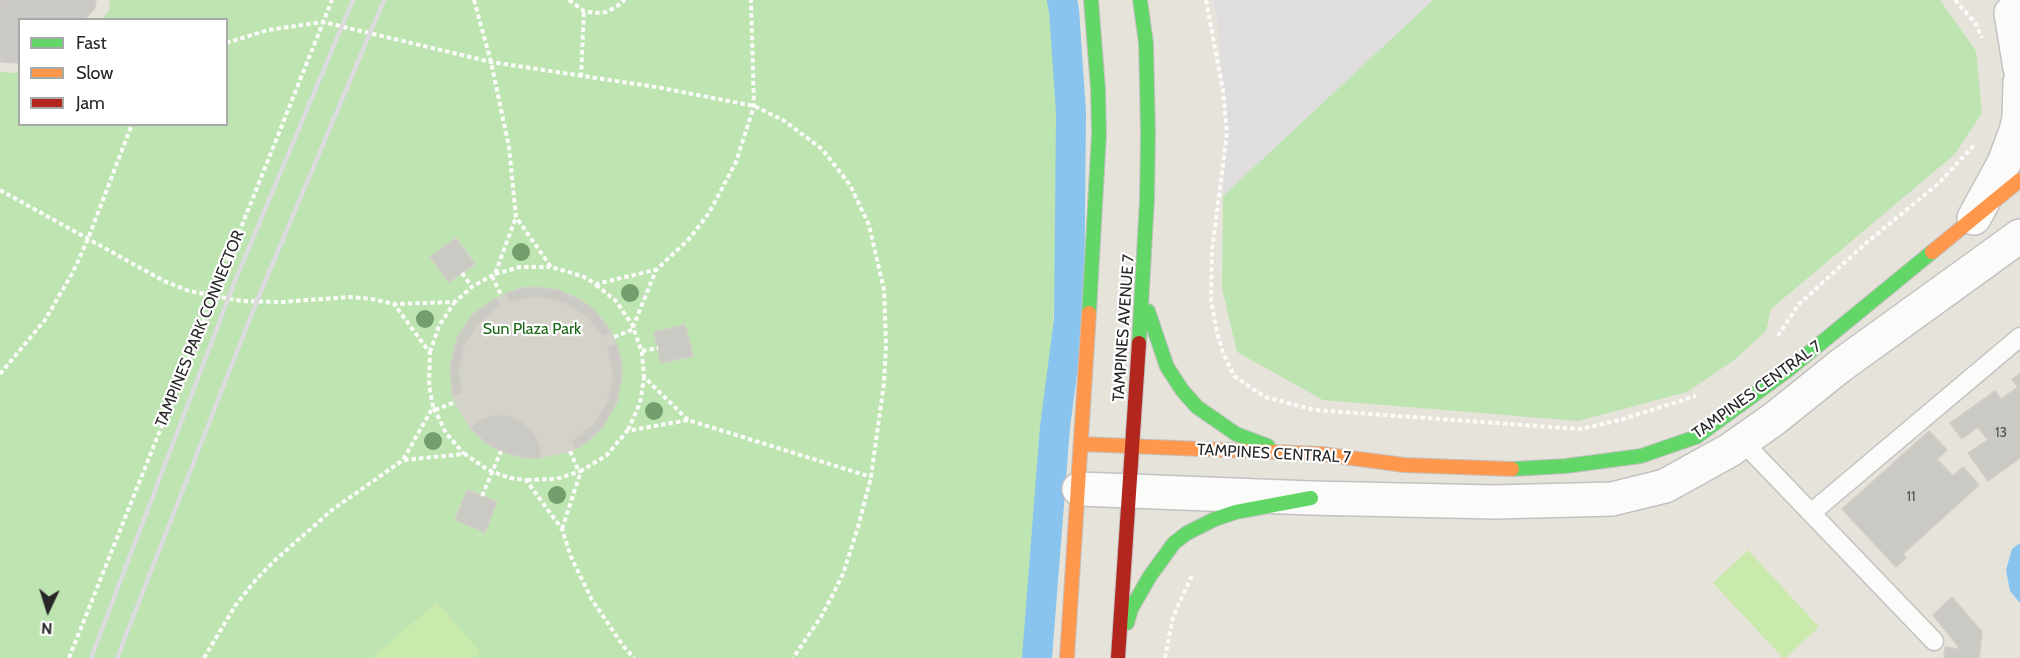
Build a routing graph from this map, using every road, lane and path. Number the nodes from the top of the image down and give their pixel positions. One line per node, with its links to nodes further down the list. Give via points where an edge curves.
1 (332, 0): 12 (path, TAMPINES PARK CONNECTOR)
2 (474, 0): 15 (path)
3 (569, 0): 10 (path)
4 (625, 0): 10 (path, via 606,12)
5 (751, 0): 19 (path)
6 (1091, 0): 54 (main road, via 1099,134)
7 (1140, 0): 34 (main road, TAMPINES AVENUE 7, via 1146,43 1149,134)
8 (1206, 0): 48 (path, via 1227,133 1212,251 1211,300 1223,353 1234,376 1264,397 1315,410 1580,429)
9 (1955, 0): 14 (path, via 1976,24)
10 (584, 11): 17 (path)
11 (2010, 13): 16 (street)
12 (323, 22): 13 (path, via 268,30); 15 (path); 36 (path, TAMPINES PARK CONNECTOR)
13 (228, 43)
14 (1984, 45)
15 (491, 62): 17 (path); 24 (path, via 509,147)
16 (2020, 68)
17 (581, 77): 19 (path)
18 (2020, 82): 25 (street, via 2016,131 2004,163)
19 (754, 106): 29 (path, via 736,162 709,213 689,240); 63 (path, via 783,120 822,149 850,185 869,225 884,290 886,336)
20 (131, 126): 27 (path)
21 (1979, 139): 42 (path, via 1939,183 1797,305)
22 (2020, 180): 25 (main road, TAMPINES CENTRAL 7)
23 (0, 190): 27 (path)
24 (516, 217): 28 (path); 31 (path)
25 (1973, 219): 59 (main road, TAMPINES CENTRAL 7, via 1788,370 1696,437 1641,456 1503,470 1404,465)
26 (2018, 238): 53 (street, TAMPINES CENTRAL 7)
27 (88, 239): 36 (path, via 164,281); 46 (path, via 45,320)
28 (551, 267): 31 (path, via 520,267); 32 (path)
29 (656, 270): 32 (path); 39 (path)
30 (462, 273): 33 (path)
31 (494, 275): 33 (path); 35 (path)
32 (596, 284): 39 (path, via 618,304)
33 (472, 287): 37 (path)
34 (1142, 290): 55 (main road, TAMPINES AVENUE 7); 59 (main road, via 1167,367 1197,407 1236,434 1281,450)
35 (501, 295)
36 (213, 297): 38 (path, via 263,302 361,297); 74 (path, TAMPINES PARK CONNECTOR)
37 (455, 303): 38 (path); 45 (path, via 439,326)
38 (394, 304): 45 (path)
39 (634, 328): 40 (path); 44 (path)
40 (614, 337)
41 (2020, 338): 69 (lane)
42 (1775, 341)
43 (658, 348): 44 (path)
44 (642, 351): 47 (path)
45 (430, 353): 50 (path, via 429,385)
46 (0, 374)
47 (644, 377): 51 (path); 52 (path, via 640,403)
48 (1703, 393)
49 (455, 402): 50 (path)
50 (434, 408): 58 (path, via 446,433); 60 (path)
51 (688, 420): 52 (path); 63 (path)
52 (627, 431): 62 (path, via 607,455)
53 (1742, 441): 68 (street, TAMPINES CENTRAL 7, via 1665,486 1612,499 1495,502); 69 (lane)
54 (1081, 444): 55 (main road, TAMPINES CENTRAL 7); 65 (main road)
55 (1133, 446): 59 (main road, TAMPINES CENTRAL 7); 66 (main road, TAMPINES AVENUE 7)
56 (501, 451): 61 (path)
57 (570, 451): 62 (path)
58 (465, 454): 60 (path); 61 (path)
59 (1320, 454)
60 (403, 460): 75 (path, via 332,510 273,562 243,594)
61 (492, 472): 64 (path); 67 (path)
62 (580, 472): 64 (path, via 552,480); 70 (path)
63 (871, 477): 77 (path, via 843,574 821,617)
64 (526, 480): 70 (path)
65 (1079, 489): 66 (street, TAMPINES CENTRAL 7); 78 (main road)
66 (1130, 492): 68 (street, TAMPINES CENTRAL 7); 73 (main road, TAMPINES AVENUE 7)
67 (482, 496)
68 (1311, 498): 73 (main road, via 1236,512 1215,519 1174,543 1131,609)
69 (1811, 513): 72 (lane)
70 (562, 529): 76 (path, via 592,600)
71 (1194, 572): 79 (path, via 1173,617)
72 (1934, 641)
73 (1118, 654)
74 (69, 658)
75 (204, 658)
76 (634, 658)
77 (793, 658)
78 (1066, 658)
79 (1165, 658)

